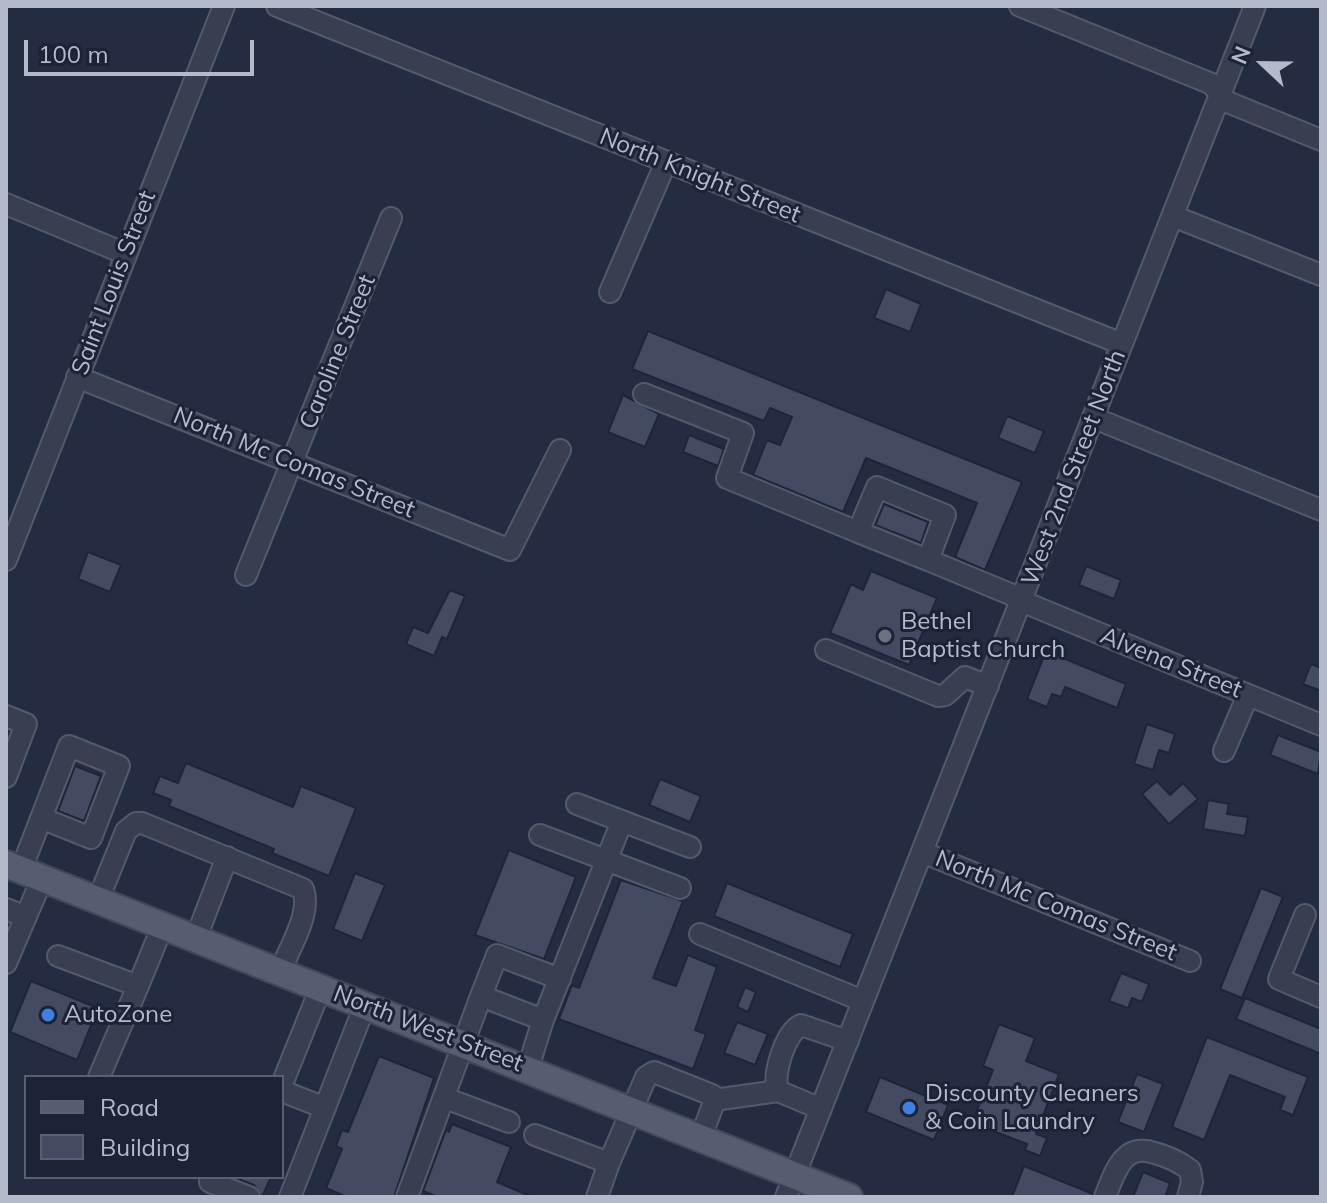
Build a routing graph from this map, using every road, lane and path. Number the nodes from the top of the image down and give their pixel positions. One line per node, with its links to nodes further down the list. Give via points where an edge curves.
1 (224, 6): 11 (street, Saint Louis Street)
2 (277, 6): 7 (street, North Knight Street)
3 (1020, 6): 5 (street, via 1212,84)
4 (1255, 6): 5 (street, West 2nd Street North)
5 (1220, 95): 6 (street); 9 (street, West 2nd Street North)
6 (1321, 140)
7 (666, 162): 13 (street); 14 (street, North Knight Street)
8 (6, 204): 11 (street)
9 (1173, 216): 12 (street); 14 (street, West 2nd Street North)
10 (391, 218): 19 (street, Caroline Street)
11 (126, 254): 15 (street, Saint Louis Street)
12 (1321, 275)
13 (610, 292)
14 (1122, 344): 17 (street, West 2nd Street North)
15 (77, 377): 19 (street, North Mc Comas Street); 21 (street, Saint Louis Street)
16 (644, 394): 22 (street, Alvena Street, via 743,433 727,478)
17 (1094, 418): 20 (street); 26 (street, West 2nd Street North)
18 (560, 450): 19 (street, North Mc Comas Street, via 510,550)
19 (294, 462): 25 (street, Caroline Street)
20 (1321, 510)
21 (14, 518): 23 (street, Saint Louis Street)
22 (858, 532): 24 (street, Alvena Street); 24 (street, via 877,487 945,515)
23 (6, 560)
24 (928, 560): 26 (street, Alvena Street)
25 (246, 575)
26 (1022, 600): 28 (street, West 2nd Street North); 29 (street, Alvena Street)
27 (826, 650): 28 (street, via 938,696 965,677)
28 (988, 686): 39 (street, West 2nd Street North)
29 (1248, 695): 31 (street, Alvena Street); 32 (street)
30 (6, 716): 33 (street, via 26,724)
31 (1321, 725)
32 (1224, 751)
33 (6, 777)
34 (577, 804): 36 (street)
35 (41, 818): 35 (street, via 69,746 119,766 91,838); 42 (street)
36 (622, 821): 38 (street); 41 (street)
37 (540, 835): 41 (street)
38 (690, 847)
39 (922, 852): 52 (street, North Mc Comas Street); 60 (street, West 2nd Street North)
40 (227, 857): 44 (street, via 136,823 126,831); 50 (street); 54 (street, via 303,889 303,912)
41 (607, 860): 43 (street); 55 (street)
42 (23, 871): 44 (main road, North West Street); 47 (street)
43 (680, 888)
44 (98, 900): 48 (main road, North West Street)
45 (6, 909): 47 (street)
46 (1305, 915): 59 (street, via 1279,979)
47 (26, 917): 53 (street)
48 (163, 925): 50 (main road, North West Street); 56 (street)
49 (700, 934): 60 (street)
50 (196, 938): 54 (main road, North West Street)
51 (58, 956): 56 (street)
52 (1190, 961)
53 (6, 963)
54 (280, 971): 57 (main road, North West Street)
55 (560, 979): 58 (street, via 497,955); 62 (street)
56 (138, 986): 66 (street)
57 (321, 987): 61 (main road, North West Street); 67 (street)
58 (481, 996): 62 (street); 64 (street)
59 (1321, 997)
60 (863, 1001): 63 (street, West 2nd Street North)
61 (365, 1005): 64 (main road, North West Street); 72 (street)
62 (543, 1020): 65 (street)
63 (848, 1041): 68 (street, via 807,1026 794,1029 777,1071); 74 (street, West 2nd Street North)
64 (463, 1043): 65 (main road, North West Street); 70 (street)
65 (528, 1068): 73 (main road, North West Street)
66 (100, 1075)
67 (284, 1079)
68 (778, 1091): 71 (street); 74 (street)
69 (284, 1092): 72 (street)
70 (445, 1098): 75 (street); 83 (street)
71 (714, 1100): 73 (street, via 654,1072 646,1077); 77 (street)
72 (325, 1108): 82 (street)
73 (632, 1109): 77 (main road, North West Street); 78 (street)
74 (821, 1109): 80 (street, West 2nd Street North)
75 (509, 1122)
76 (535, 1135): 78 (street)
77 (701, 1137): 80 (main road, North West Street)
78 (609, 1163): 84 (street)
79 (210, 1182): 81 (street)
80 (791, 1186): 85 (main road, North West Street)
81 (249, 1197)
82 (290, 1197)
83 (407, 1197)
84 (597, 1197)
85 (849, 1197)
86 (1105, 1197): 87 (street, via 1124,1157 1132,1150 1145,1150 1190,1170)
87 (1188, 1197)

